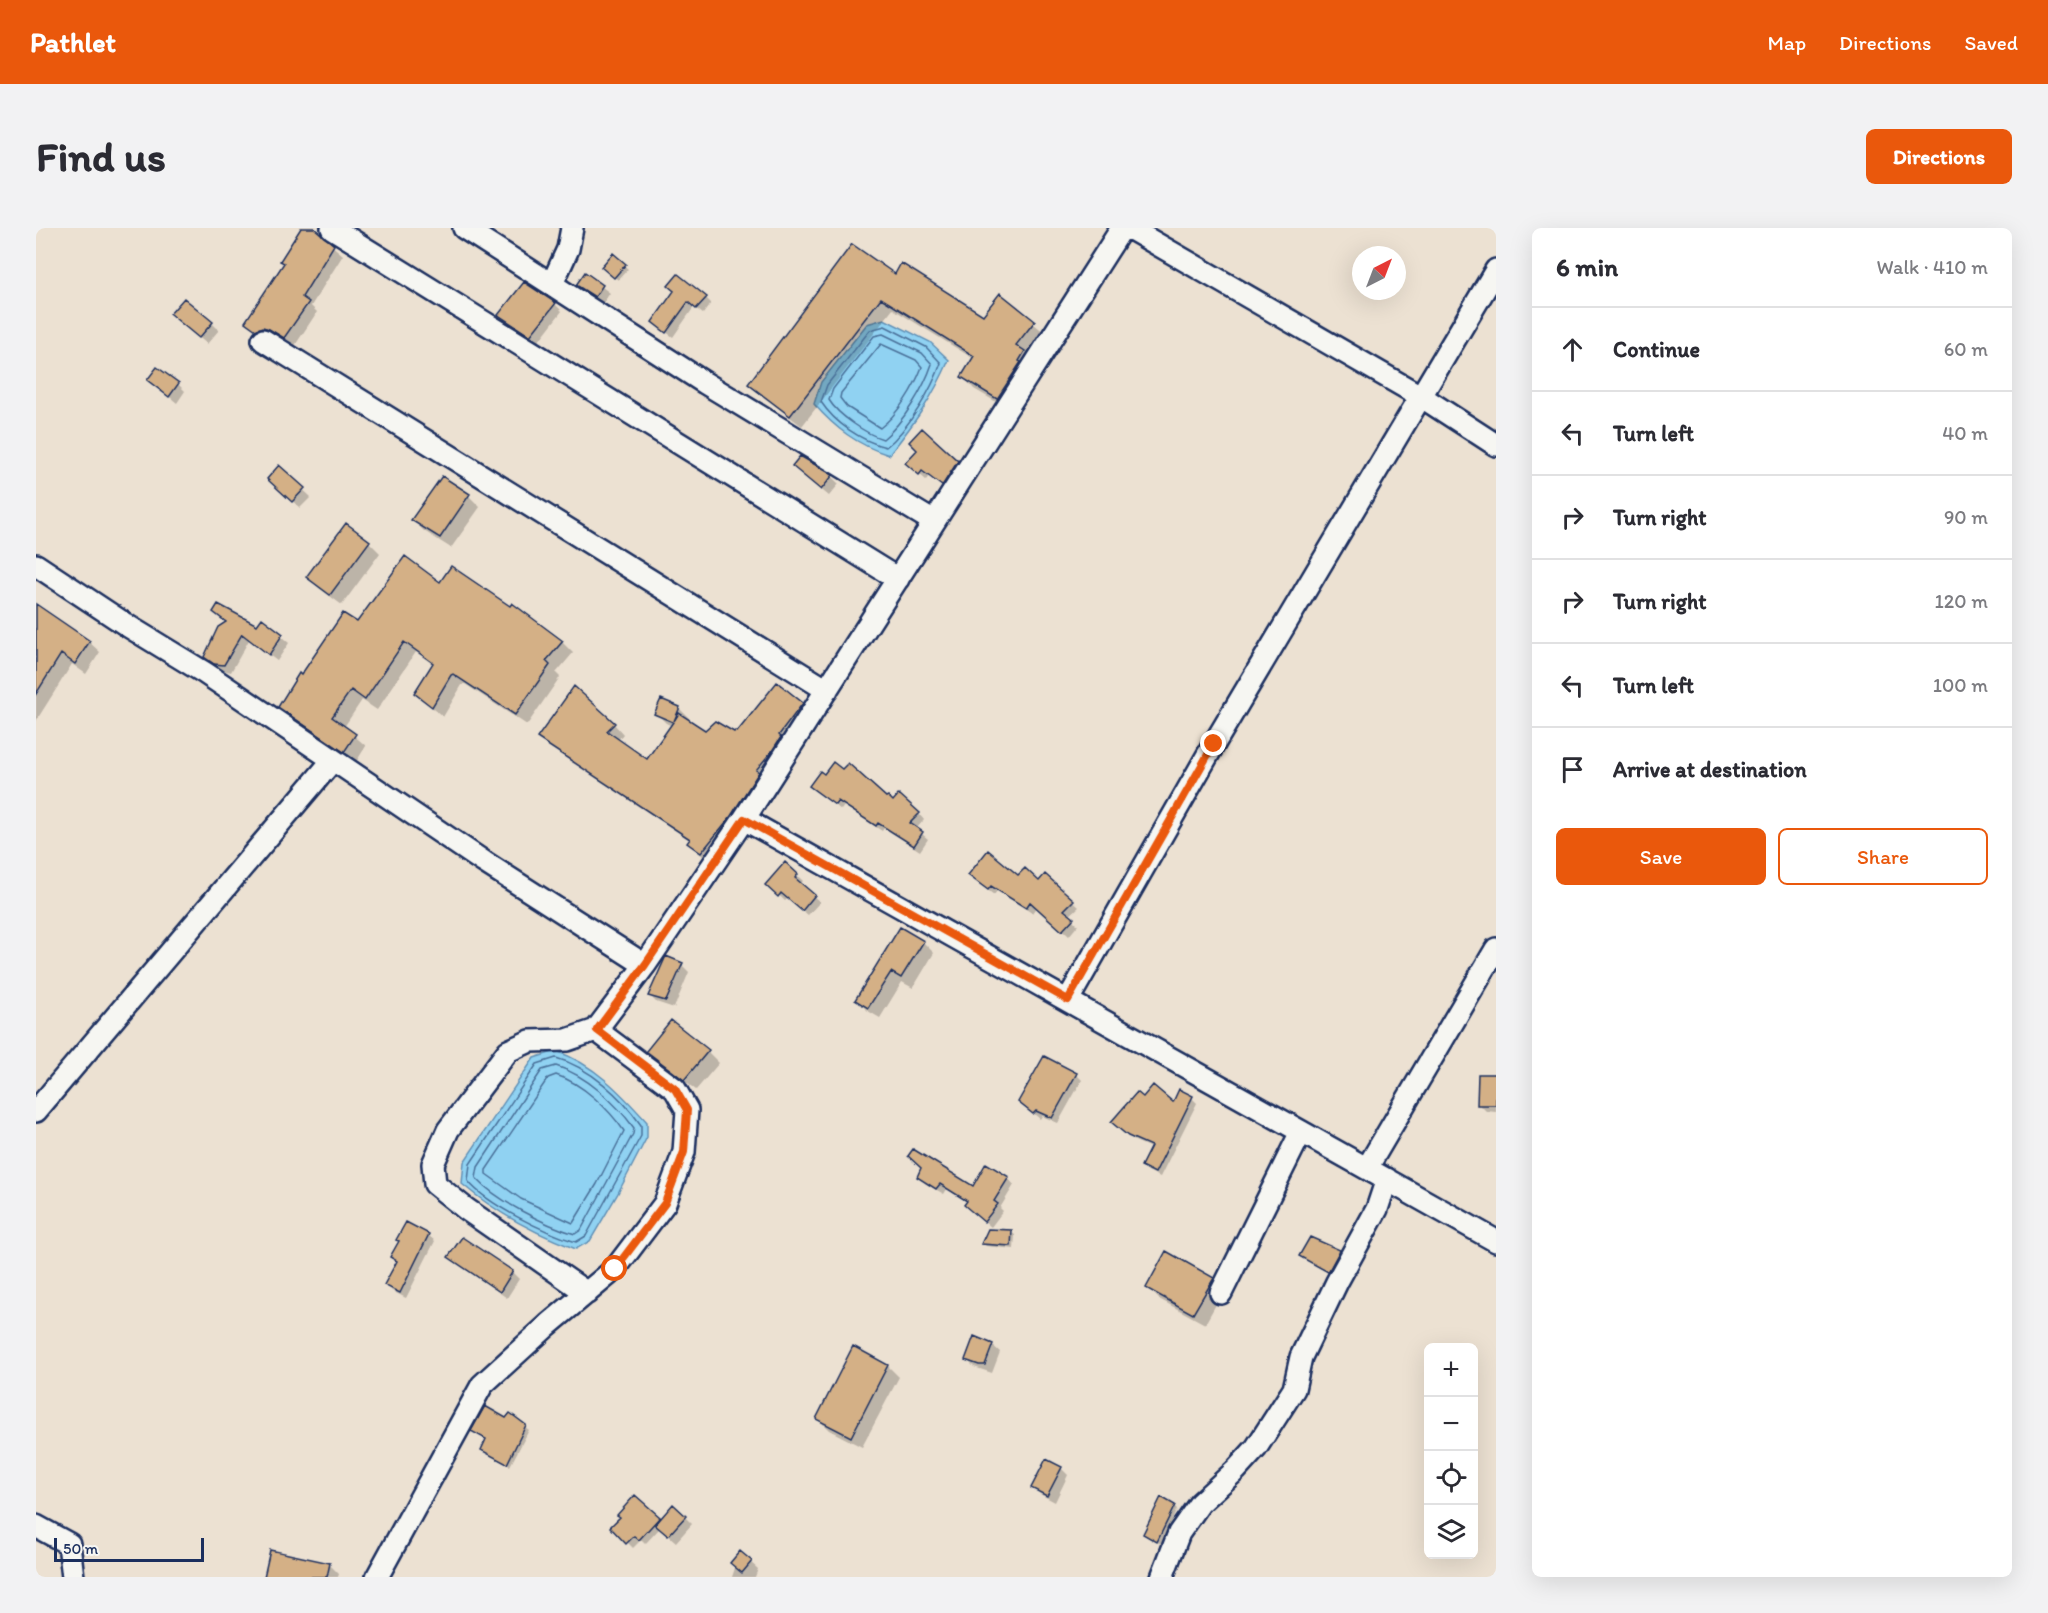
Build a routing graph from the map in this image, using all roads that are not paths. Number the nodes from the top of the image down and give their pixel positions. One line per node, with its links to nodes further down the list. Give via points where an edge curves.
1 (332, 228): 13 (street)
2 (464, 228): 7 (street)
3 (572, 228): 7 (street, via 568,249)
4 (1122, 228): 11 (street)
5 (1129, 228): 9 (street)
6 (1496, 270): 9 (street)
7 (552, 284): 11 (street, via 705,383)
8 (263, 340): 14 (street)
9 (1422, 397): 10 (street); 19 (street, via 1214,744)
10 (1496, 445)
11 (934, 522): 13 (street)
12 (36, 565): 15 (street)
13 (898, 579): 14 (street)
14 (827, 690): 16 (street)
15 (333, 760): 18 (street); 21 (street)
16 (744, 819): 18 (street); 19 (street)
17 (1496, 949): 23 (street)
18 (645, 965): 20 (street)
19 (1068, 1000): 22 (street)
20 (597, 1030): 26 (street, via 675,1089 687,1110 684,1152 665,1203 615,1269); 26 (street, via 567,1040 530,1041 508,1051 448,1130 434,1164 435,1184)
21 (36, 1111)
22 (1301, 1132): 23 (street); 27 (street)
23 (1367, 1168): 24 (street)
24 (1387, 1179): 25 (street); 31 (street, via 1377,1209 1301,1357 1294,1389 1256,1448 1200,1503 1179,1533)
25 (1496, 1241)
26 (587, 1293): 30 (street, via 482,1385)
27 (1221, 1293)
28 (36, 1526): 29 (street, via 69,1544)
29 (73, 1577)
30 (377, 1577)
31 (1162, 1577)

